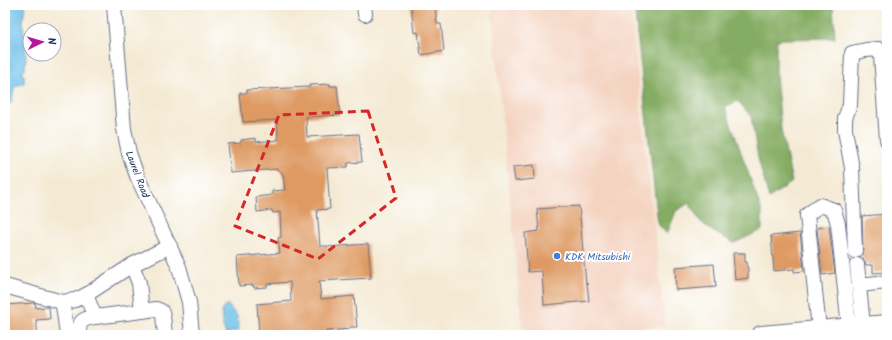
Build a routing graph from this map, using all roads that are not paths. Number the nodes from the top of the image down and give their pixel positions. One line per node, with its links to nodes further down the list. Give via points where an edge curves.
1 (114, 5): 3 (street, Laurel Road, via 124,129 129,153)
2 (887, 140): 6 (street, via 881,56 878,50 852,53 850,105 845,118 845,130 852,168)
3 (170, 246): 4 (street); 18 (street, Laurel Road, via 189,302)
4 (132, 265): 8 (street); 10 (street, via 139,283)
5 (887, 282): 6 (street)
6 (859, 285): 13 (street)
7 (5, 286): 9 (street)
8 (86, 295): 9 (street); 11 (street)
9 (62, 302): 15 (street)
10 (142, 311): 11 (street); 17 (street, via 161,311)
11 (95, 317): 16 (street, via 81,321)
12 (887, 324): 13 (main road)
13 (856, 326): 14 (main road); 14 (street, via 834,210 820,205 807,215)
14 (819, 329): 19 (main road)
15 (67, 335)
16 (79, 335)
17 (164, 335)
18 (192, 335)
19 (762, 335)

